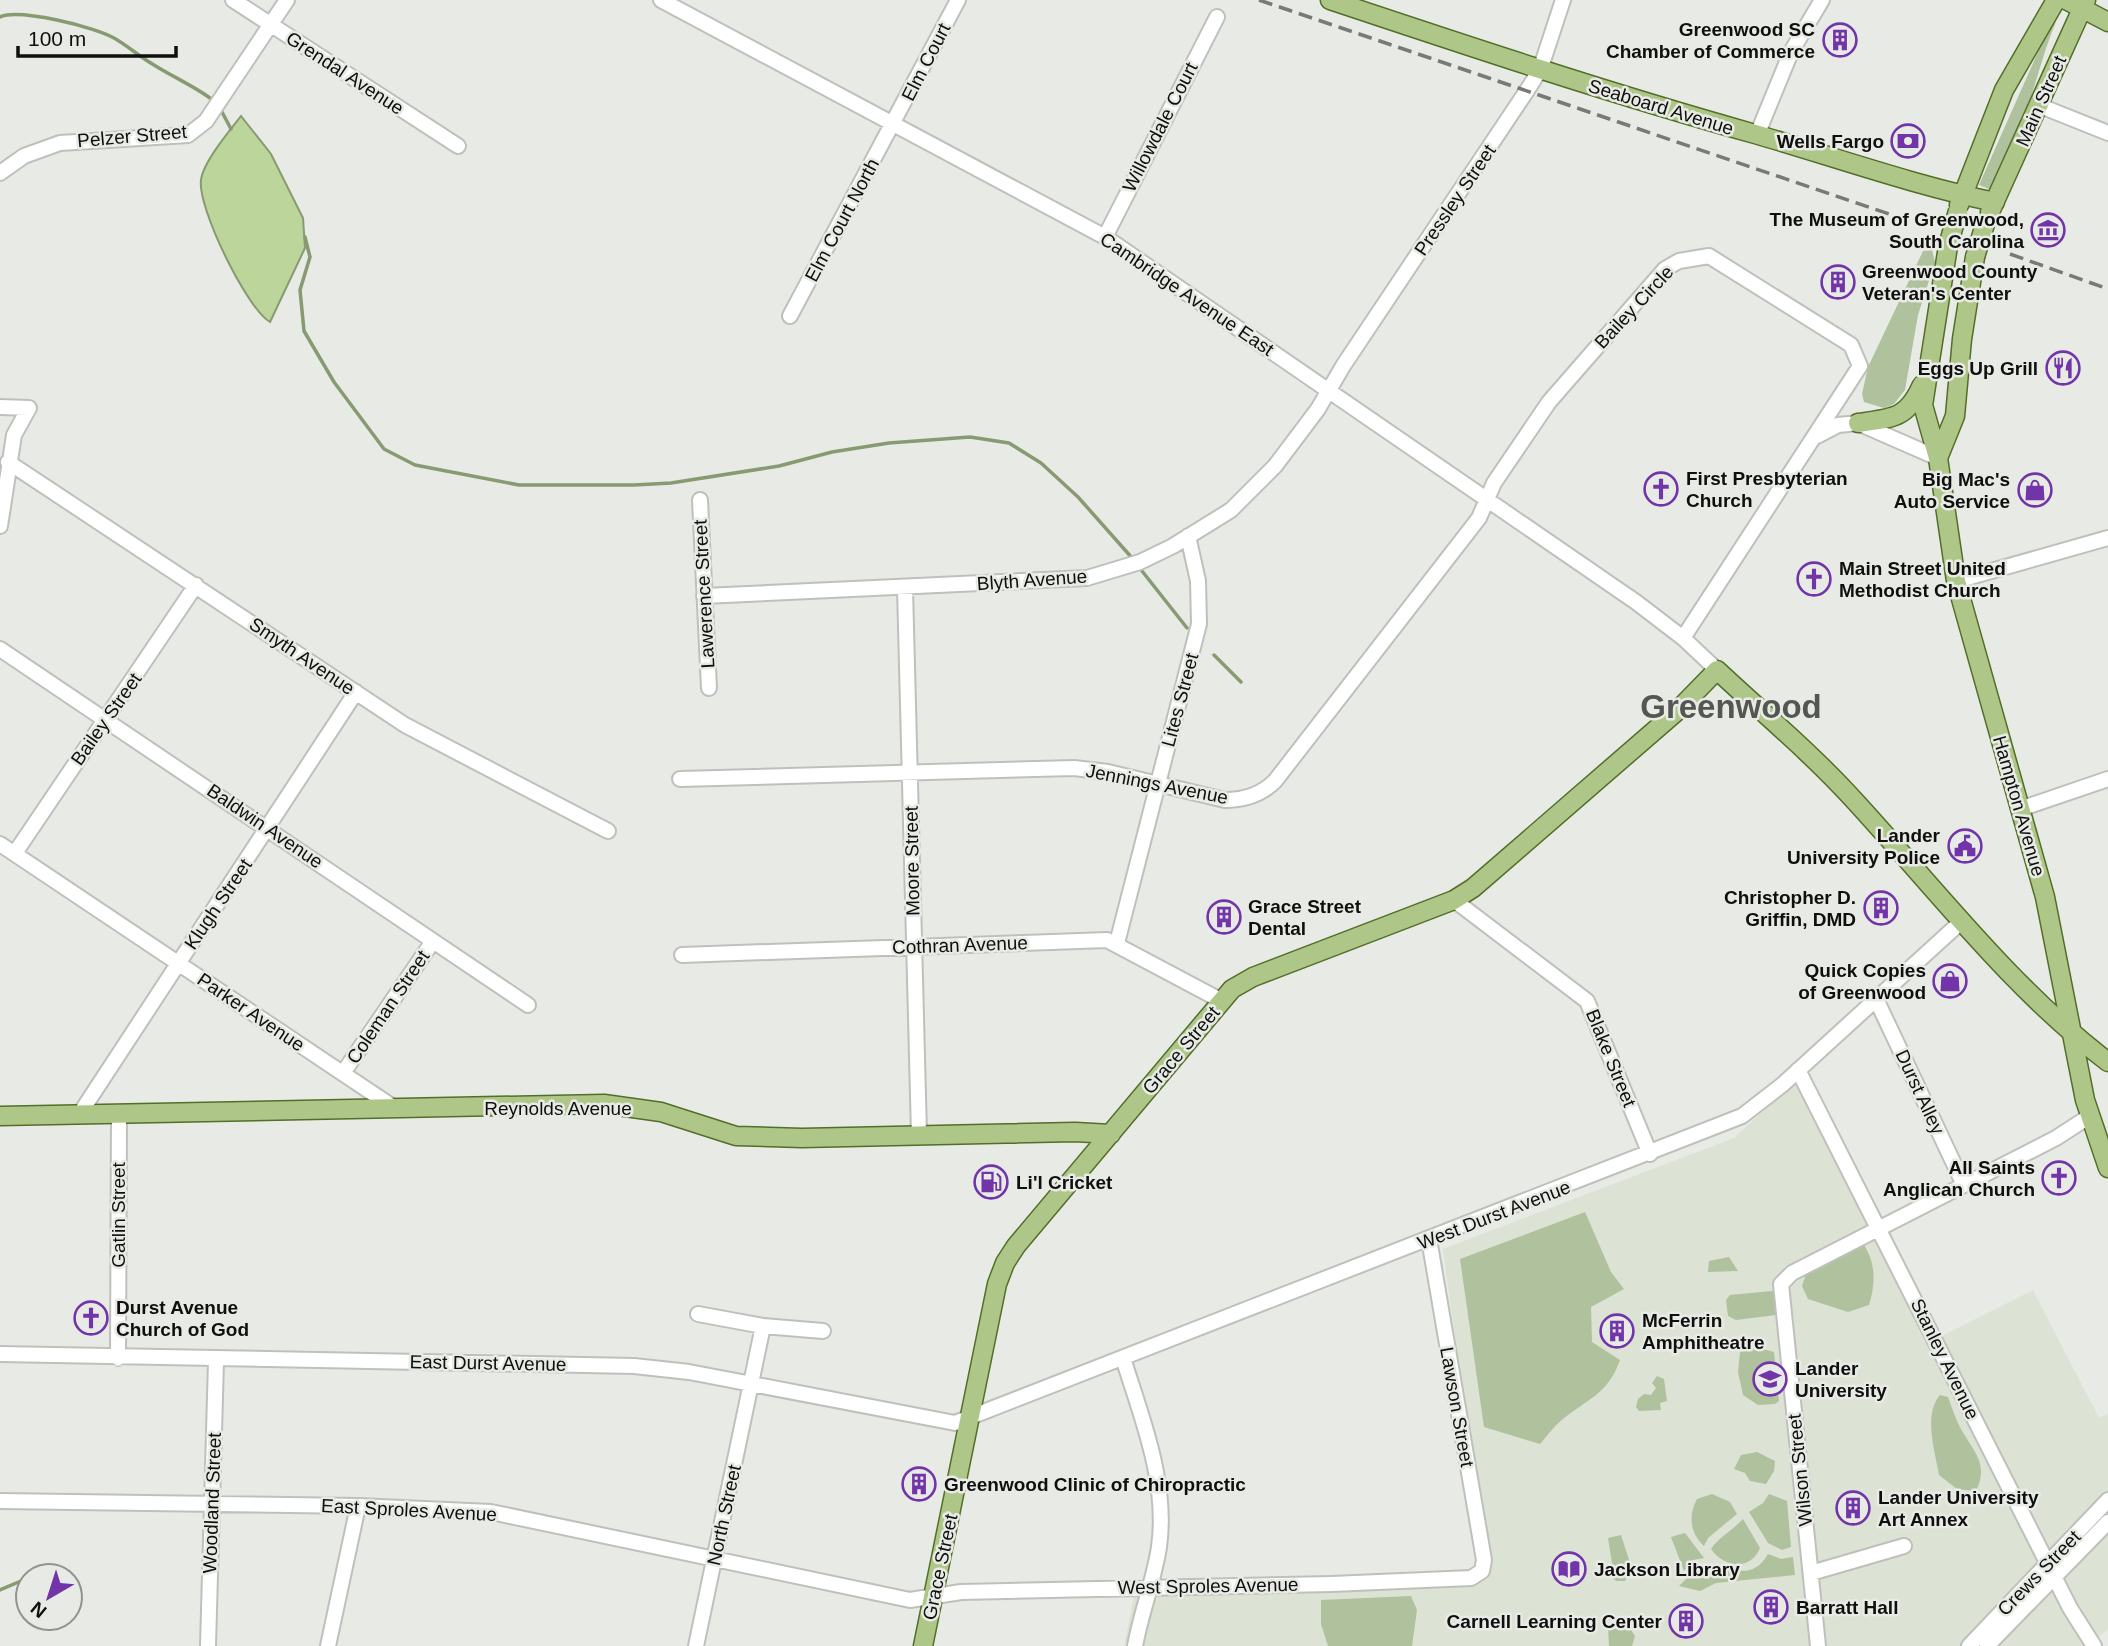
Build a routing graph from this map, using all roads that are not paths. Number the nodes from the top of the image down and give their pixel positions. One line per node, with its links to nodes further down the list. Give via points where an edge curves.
1 (233, 0): 12 (street, Grendal Avenue)
2 (287, 0): 12 (street, Pelzer Street)
3 (661, 0): 15 (street, Cambridge Avenue East)
4 (958, 0): 15 (street, Elm Court)
5 (1330, 0): 13 (main road, Seaboard Avenue)
6 (1563, 0): 13 (street, Pressley Street)
7 (1822, 0): 17 (street, via 1791,52)
8 (2056, 0): 21 (main road, Main Street, via 2004,90)
9 (2078, 3): 11 (main road); 14 (main road, Main Street)
10 (1217, 17): 22 (street, Willowdale Court)
11 (2108, 22)
12 (271, 25): 18 (street, Grendal Avenue); 19 (street, Pelzer Street, via 206,121 188,135 60,143 24,156)
13 (1540, 70): 17 (main road, Seaboard Avenue); 25 (street, Pressley Street)
14 (2038, 104): 16 (street); 20 (main road, Main Street)
15 (894, 124): 22 (street, Cambridge Avenue East); 23 (street, Elm Court North)
16 (2108, 133)
17 (1757, 135): 21 (main road, Seaboard Avenue)
18 (458, 146)
19 (0, 173)
20 (1995, 202): 21 (main road, Seaboard Avenue); 29 (main road, Main Street, bridge, via 1975,257 1955,416)
21 (1959, 203): 24 (main road, Main Street, bridge)
22 (1105, 237): 25 (street, Cambridge Avenue East)
23 (790, 316)
24 (1930, 366): 27 (main road, via 1913,405 1894,418); 29 (main road, Hampton Avenue, via 1923,405)
25 (1329, 391): 32 (street, Cambridge Avenue East); 34 (street, Blyth Avenue, via 1258,485 1231,510)
26 (0, 407): 30 (street, via 29,408 14,435)
27 (1858, 423): 28 (street, via 1838,425); 29 (street)
28 (1814, 438): 32 (street, Bailey Circle, via 1860,366 1851,345 1716,258 1702,256 1679,261 1656,278 1549,402 1494,483); 40 (street)
29 (1938, 457): 36 (main road, Hampton Avenue)
30 (8, 462): 33 (street); 37 (street, Smyth Avenue)
31 (700, 500): 39 (street, Lawerence Street)
32 (1488, 500): 40 (street, Cambridge Avenue East); 49 (street, Jennings Avenue, via 1479,519 1271,785 1253,796 1230,800)
33 (0, 526)
34 (1188, 536): 38 (street, Blyth Avenue, via 1140,562 1087,578); 49 (street, Lites Street, via 1198,581 1199,624)
35 (2108, 538): 36 (street)
36 (1956, 581): 50 (main road, Hampton Avenue)
37 (197, 585): 44 (street, Smyth Avenue); 45 (street, Bailey Street)
38 (905, 588): 39 (street, Blyth Avenue); 46 (street, Moore Street)
39 (704, 596): 43 (street, Lawerence Street)
40 (1683, 638): 42 (street, Cambridge Avenue East)
41 (0, 649): 45 (street, Baldwin Avenue)
42 (1717, 670): 55 (main road, Grace Street, via 1666,721); 56 (main road, via 1847,792)
43 (709, 688)
44 (356, 692): 51 (street, Klugh Street); 52 (street, Smyth Avenue, via 425,737)
45 (106, 719): 51 (street, Baldwin Avenue); 54 (street, Bailey Street)
46 (909, 773): 47 (street, Jennings Avenue); 49 (street, Jennings Avenue, via 1074,768); 59 (street, Moore Street)
47 (680, 779)
48 (2108, 779): 50 (street)
49 (1158, 784): 58 (street, Lites Street)
50 (2020, 809): 65 (main road, Hampton Avenue, via 2058,952)
51 (269, 829): 57 (street, Baldwin Avenue); 61 (street, Klugh Street)
52 (608, 831)
53 (0, 844): 54 (street, Parker Avenue)
54 (15, 853): 61 (street, Parker Avenue)
55 (1454, 900): 63 (main road, Grace Street, via 1252,977); 76 (street, Blake Street, via 1587,1001)
56 (1962, 921): 62 (street, West Durst Avenue); 65 (main road)
57 (433, 941): 64 (street, Baldwin Avenue); 68 (street, Coleman Street)
58 (1117, 943): 59 (street, Cothran Avenue); 63 (street, Cothran Avenue)
59 (914, 947): 60 (street, Cothran Avenue); 75 (street, Moore Street)
60 (682, 955)
61 (179, 963): 68 (street, Parker Avenue); 71 (street, Klugh Street)
62 (1877, 999): 67 (street, West Durst Avenue); 78 (street, Durst Alley)
63 (1222, 1001): 74 (main road, Grace Street)
64 (528, 1005)
65 (2070, 1033): 66 (main road); 73 (main road, Hampton Avenue)
66 (2108, 1062)
67 (1798, 1070): 76 (street, West Durst Avenue, via 1742,1116); 79 (street, Stanley Avenue)
68 (343, 1073): 69 (street, Parker Avenue)
69 (397, 1110): 70 (main road, Reynolds Avenue); 75 (main road, Reynolds Avenue, via 619,1105 661,1112 736,1136)
70 (119, 1114): 71 (main road, Reynolds Avenue); 85 (street, Gatlin Street)
71 (79, 1115): 72 (main road, Reynolds Avenue)
72 (0, 1116)
73 (2090, 1116): 77 (main road, Hampton Avenue); 78 (street)
74 (1111, 1134): 75 (main road, Reynolds Avenue); 89 (main road, Grace Street, via 1005,1263)
75 (919, 1135)
76 (1650, 1154): 80 (street, West Durst Avenue)
77 (2108, 1168)
78 (1964, 1185): 79 (street)
79 (1880, 1228): 97 (street, Stanley Avenue); 99 (street, Wilson Street, via 1792,1273 1781,1284)
80 (1429, 1240): 86 (street, West Durst Avenue); 98 (street, Lawson Street, via 1484,1560)
81 (698, 1314): 82 (street)
82 (763, 1326): 83 (street); 88 (street, North Street)
83 (823, 1331)
84 (0, 1354): 85 (street, East Durst Avenue)
85 (118, 1358): 87 (street, East Durst Avenue)
86 (1123, 1358): 89 (street, West Durst Avenue); 101 (street, via 1157,1474 1160,1537)
87 (216, 1360): 88 (street, East Durst Avenue, via 621,1366); 92 (street, Woodland Street)
88 (752, 1384): 89 (street, East Durst Avenue, via 942,1422); 96 (street, North Street)
89 (971, 1419): 102 (main road, Grace Street)
90 (2108, 1500): 97 (street, Crews Street)
91 (0, 1501): 92 (street, East Sproles Avenue)
92 (211, 1503): 93 (street, East Sproles Avenue); 103 (street, Woodland Street)
93 (358, 1506): 96 (street, East Sproles Avenue, via 502,1514); 104 (street)
94 (2108, 1522): 100 (street, Crews Street)
95 (1904, 1546): 99 (street)
96 (714, 1560): 102 (street, East Sproles Avenue, via 910,1600); 105 (street, North Street)
97 (2048, 1564): 100 (street, Stanley Avenue); 109 (street, Crews Street)
98 (1480, 1573): 101 (street, West Sproles Avenue, via 1471,1578 1332,1584)
99 (1811, 1573): 108 (street, Wilson Street)
100 (2055, 1578): 110 (street, Crews Street); 111 (street, Stanley Avenue)
101 (1149, 1587): 102 (street, West Sproles Avenue); 107 (street)
102 (934, 1595): 106 (main road, Grace Street)
103 (208, 1646)
104 (328, 1646)
105 (696, 1646)
106 (923, 1646)
107 (1135, 1646)
108 (1818, 1646)
109 (1969, 1646)
110 (1987, 1646)
111 (2094, 1646)

